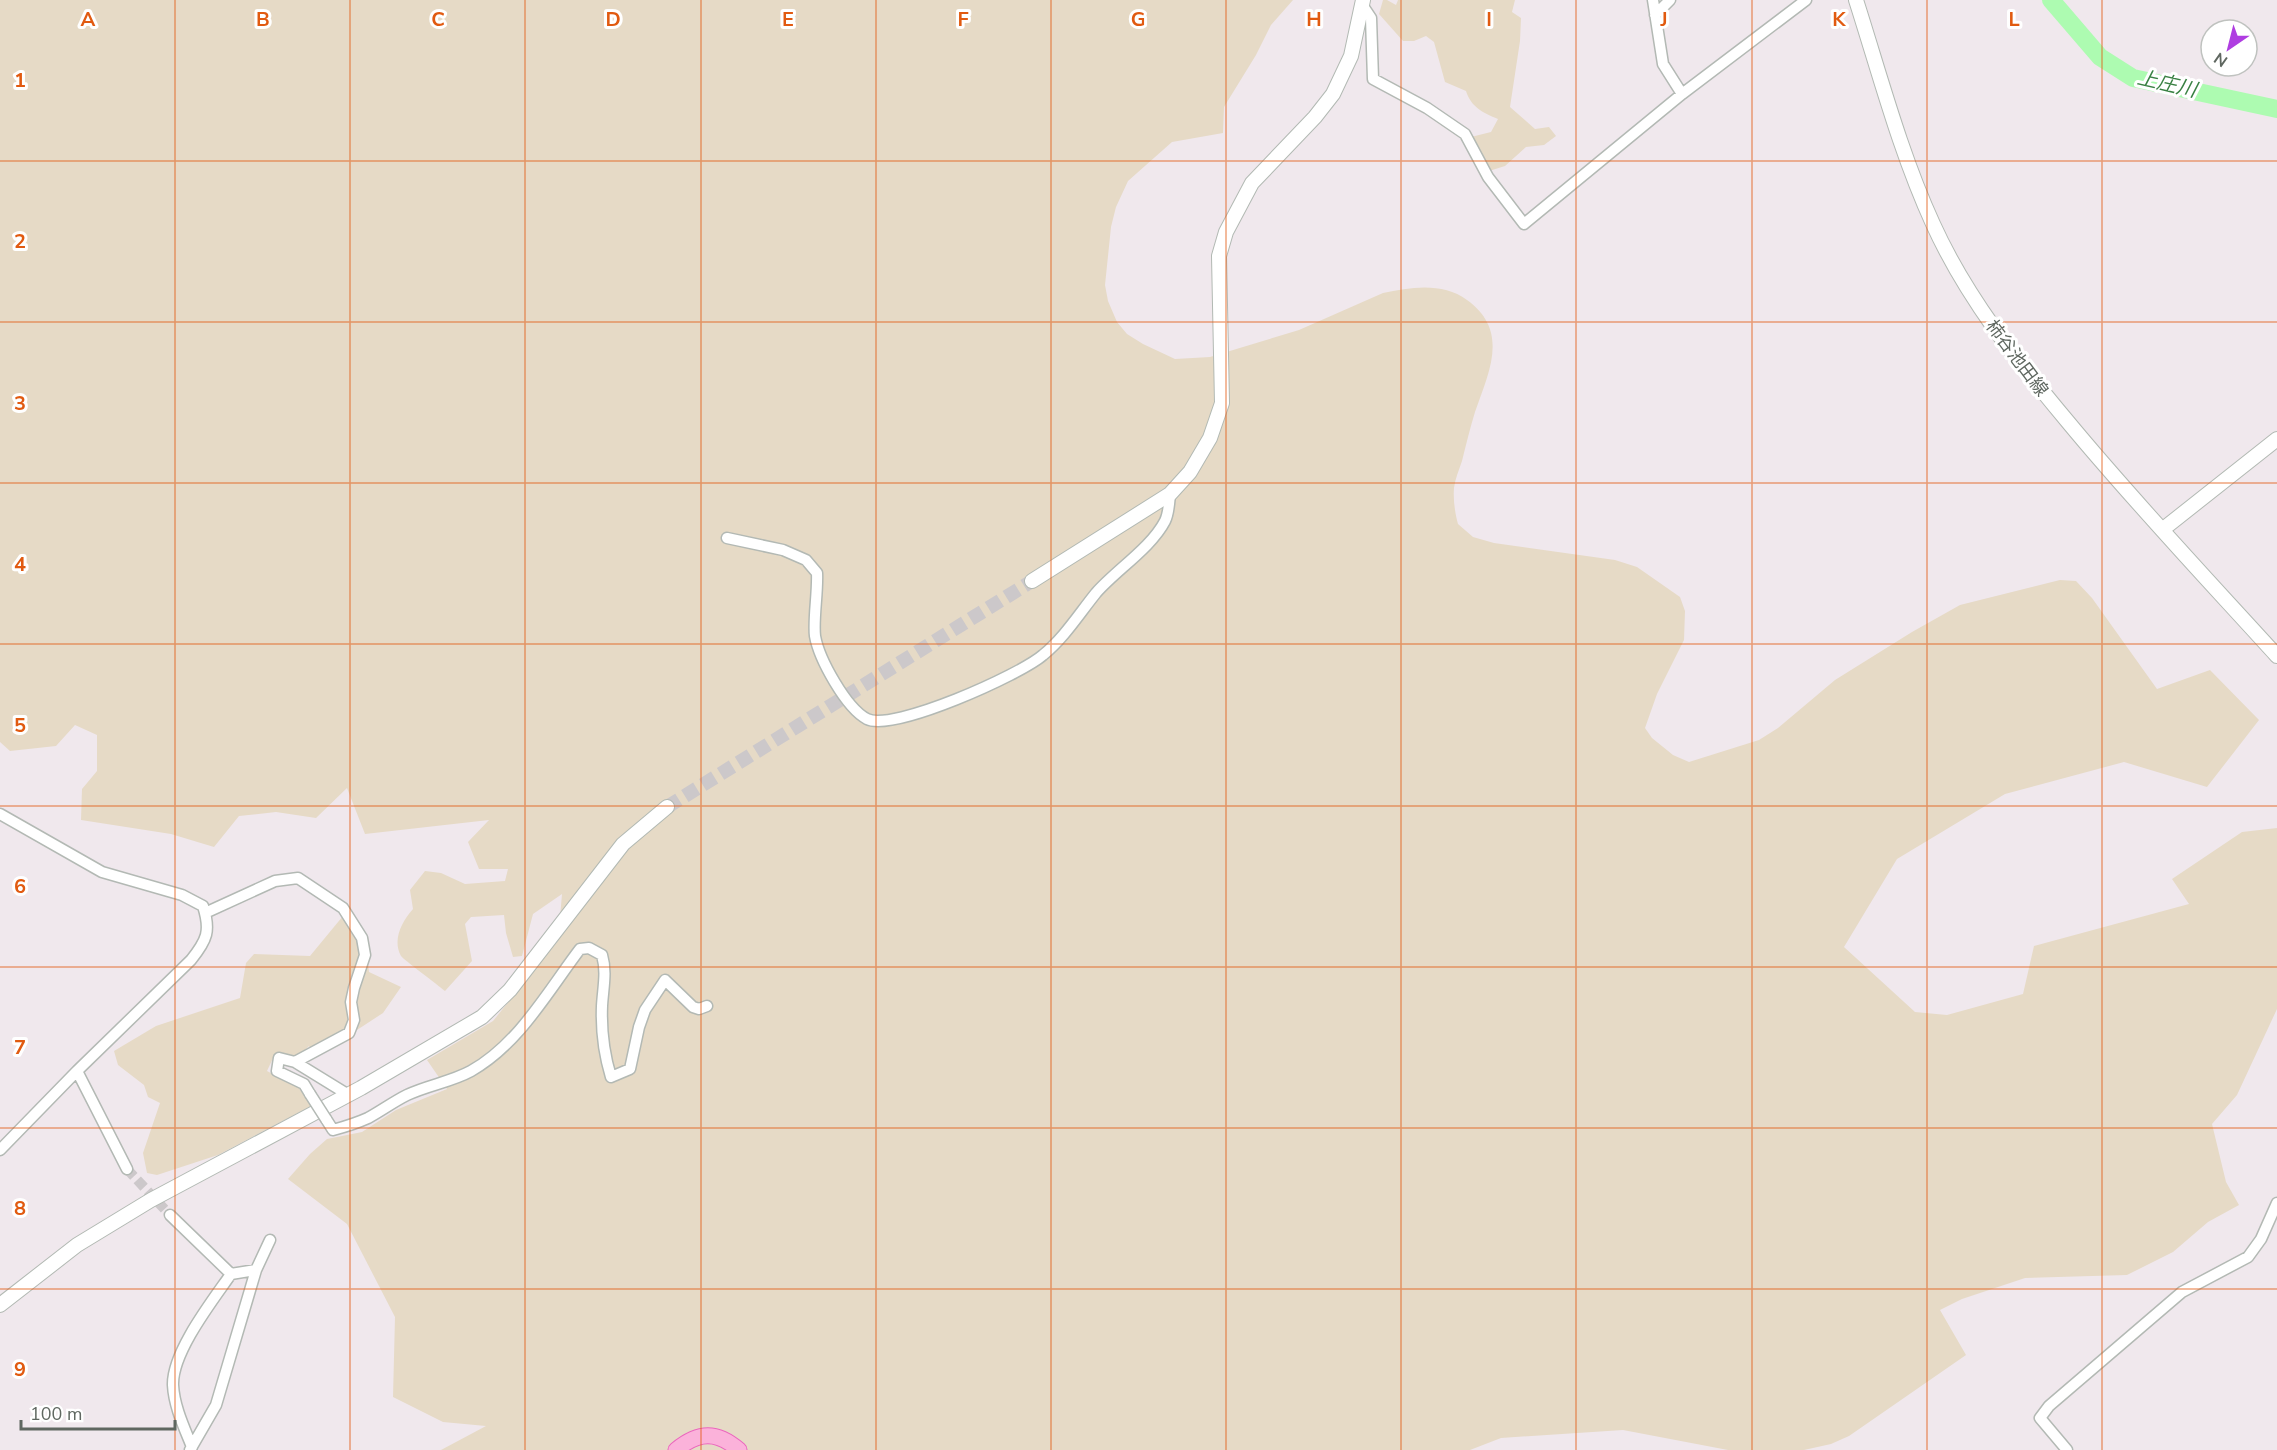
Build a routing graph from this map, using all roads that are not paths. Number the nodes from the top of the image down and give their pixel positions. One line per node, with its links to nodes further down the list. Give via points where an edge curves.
1 (1653, 0): 6 (street)
2 (1670, 0): 6 (street)
3 (1806, 0): 7 (street)
4 (1856, 0): 10 (street, 柿谷池田線, via 1904,154 1933,225 1960,274 1988,321 2035,383)
5 (1363, 3): 7 (street, via 1371,18 1373,79 1465,134 1488,177 1524,224); 9 (street, via 1352,56 1333,94 1252,183 1226,232 1219,256 1222,403 1210,438 1190,472)
6 (1655, 15): 7 (street, via 1663,64)
7 (1682, 94)
8 (2277, 439): 10 (street)
9 (1170, 494): 11 (street, via 1165,521 1153,537 1097,592 1043,655 990,686 881,722 868,720 849,705 819,649 815,635 817,573 806,560 783,550); 12 (street)
10 (2162, 530): 13 (street, 柿谷池田線)
11 (728, 538)
12 (1032, 581)
13 (2277, 656)
14 (667, 807): 20 (street, via 623,844 510,990 482,1017)
15 (0, 814): 16 (street, via 102,872 182,895 203,906)
16 (205, 913): 18 (street, via 275,881 298,878 343,908 362,938 365,955 351,1002 354,1020 350,1033); 19 (street, via 206,942 192,960)
17 (707, 1006): 18 (street, bridge, via 693,1007 665,980 645,1010 630,1069 611,1077 602,1023 606,968 602,955 589,948 580,949 519,1033 485,1062 394,1101 368,1118 333,1130 304,1084 277,1071 279,1058)
18 (295, 1062): 20 (street)
19 (77, 1071): 21 (street); 22 (street)
20 (347, 1094): 28 (street, via 123,1216 77,1245)
21 (0, 1150)
22 (127, 1169)
23 (2277, 1203): 32 (street, via 2248,1257 2182,1292 2049,1406 2040,1418)
24 (170, 1215): 27 (street)
25 (270, 1240): 26 (street)
26 (256, 1270): 27 (street); 29 (street, via 216,1405)
27 (231, 1274): 29 (street, via 202,1314 174,1368 173,1385)
28 (0, 1305)
29 (191, 1449)
30 (676, 1450): 31 (main road, via 705,1435 729,1442)
31 (740, 1450)
32 (2067, 1450)

